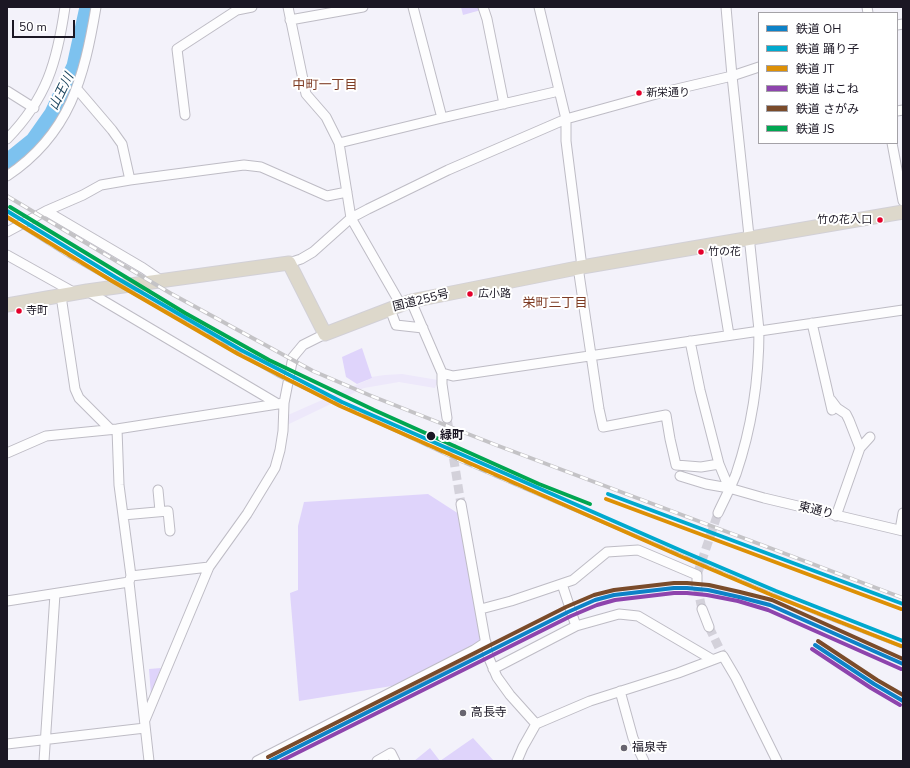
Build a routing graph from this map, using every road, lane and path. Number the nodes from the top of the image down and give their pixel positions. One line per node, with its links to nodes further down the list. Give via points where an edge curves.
1 (65, 7): 17 (street, via 60,42 52,68)
2 (96, 7): 13 (street, via 90,45)
3 (252, 7): 18 (street, via 237,10 176,49)
4 (288, 7): 10 (street)
5 (363, 7): 10 (street)
6 (413, 7): 19 (street)
7 (483, 7): 16 (street)
8 (539, 7): 15 (street)
9 (726, 7): 12 (street)
10 (290, 20): 22 (street, via 306,94 326,117)
11 (758, 67): 12 (street)
12 (732, 76): 20 (street); 32 (street)
13 (77, 89): 24 (street, via 53,134 18,169); 25 (street, via 122,144)
14 (7, 91): 17 (street)
15 (559, 92): 16 (street); 20 (street)
16 (504, 104): 19 (street)
17 (34, 108): 21 (street)
18 (185, 115)
19 (442, 118): 22 (street)
20 (566, 119): 30 (street, via 448,170); 36 (street, via 566,141)
21 (7, 139)
22 (339, 143): 26 (street)
23 (892, 144): 27 (street)
24 (7, 176)
25 (130, 180): 26 (street, via 244,165 260,167 327,196); 28 (street, via 101,185)
26 (347, 192): 30 (street)
27 (903, 201)
28 (46, 210): 31 (street); 37 (street)
29 (903, 212): 32 (highway, 国道255号)
30 (352, 218): 35 (street, via 313,252); 41 (street)
31 (7, 232)
32 (750, 238): 33 (highway, 国道255号); 45 (street)
33 (714, 244): 36 (highway, 国道255号); 47 (street)
34 (7, 255): 38 (street)
35 (289, 263): 37 (highway); 46 (highway)
36 (580, 267): 41 (highway, 国道255号); 49 (street)
37 (162, 281): 38 (highway)
38 (81, 292): 39 (highway); 52 (street)
39 (61, 296): 40 (highway); 55 (street, via 74,389 79,398)
40 (7, 305)
41 (401, 305): 44 (street); 44 (street, via 396,325); 46 (highway, 国道255号)
42 (903, 310): 43 (street)
43 (812, 323): 45 (street); 51 (street)
44 (423, 328): 50 (street)
45 (759, 330): 47 (street); 61 (street, via 758,374 753,408 747,438)
46 (325, 334): 52 (street, via 303,345 294,357)
47 (729, 335): 48 (street)
48 (690, 341): 49 (street); 59 (street)
49 (591, 356): 50 (street, via 453,376); 59 (street, via 604,426 666,415 676,466 702,467)
50 (442, 373): 54 (street)
51 (830, 398): 53 (street); 57 (street, via 836,408 846,414)
52 (281, 404): 55 (street); 71 (street, via 283,431 275,468 247,514)
53 (832, 410)
54 (447, 418)
55 (114, 429): 58 (street, via 46,436); 67 (street)
56 (870, 437): 57 (street)
57 (860, 448): 68 (street)
58 (7, 453)
59 (719, 464): 61 (street)
60 (680, 476): 61 (street, 東通り)
61 (729, 488): 65 (street); 68 (street, 東通り)
62 (158, 490): 64 (street)
63 (461, 504): 77 (street)
64 (160, 511): 67 (street); 69 (street, via 168,511)
65 (718, 513)
66 (903, 513): 70 (street)
67 (123, 515): 72 (street)
68 (836, 516): 70 (street, 東通り)
69 (170, 531)
70 (902, 531)
71 (209, 567): 72 (street); 85 (street)
72 (130, 579): 75 (street); 85 (street)
73 (562, 584): 74 (street, via 573,580 607,552 638,550 697,575); 77 (street); 79 (street)
74 (697, 586)
75 (55, 594): 76 (street); 87 (street)
76 (7, 601)
77 (481, 609): 81 (street)
78 (702, 610): 80 (street)
79 (576, 626): 82 (street, via 619,614 638,616); 83 (street)
80 (710, 627)
81 (486, 642): 83 (street); 91 (street)
82 (713, 660): 84 (street); 96 (street, via 723,656)
83 (493, 669): 86 (street, via 510,695)
84 (620, 691): 86 (street); 95 (street, via 633,738)
85 (145, 724): 87 (street); 90 (street)
86 (536, 724): 94 (street)
87 (45, 739): 88 (street); 89 (street)
88 (7, 744)
89 (44, 761)
90 (149, 761)
91 (257, 761)
92 (377, 761): 93 (street, via 391,753)
93 (395, 761)
94 (517, 761)
95 (644, 761)
96 (776, 761)

